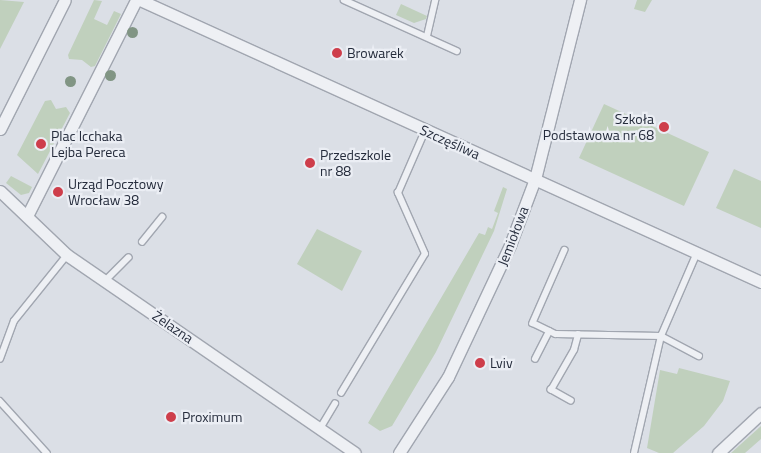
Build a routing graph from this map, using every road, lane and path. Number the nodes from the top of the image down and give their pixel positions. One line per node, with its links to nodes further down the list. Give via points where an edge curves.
1 (65, 0): 9 (street)
2 (136, 0): 13 (street)
3 (140, 0): 10 (street, Szczęśliwa)
4 (344, 0): 7 (lane)
5 (435, 0): 7 (lane)
6 (580, 0): 11 (street, Jemiołowa)
7 (427, 36): 8 (lane)
8 (457, 51)
9 (0, 129)
10 (426, 132): 11 (street, Szczęśliwa); 28 (lane, via 398,193 425,254)
11 (534, 179): 17 (street, Szczęśliwa); 36 (street, Jemiołowa, via 486,302 448,377)
12 (0, 191): 13 (street, Żelazna)
13 (27, 216): 18 (street, Żelazna)
14 (162, 218): 15 (lane)
15 (142, 242)
16 (565, 250): 22 (lane, via 533,323)
17 (697, 253): 21 (street, Szczęśliwa); 24 (lane)
18 (67, 255): 20 (street, Żelazna); 26 (lane, via 14,322)
19 (128, 258): 20 (lane)
20 (105, 281): 33 (street, Żelazna)
21 (761, 282)
22 (549, 331): 23 (lane); 27 (lane)
23 (578, 334): 24 (lane); 30 (lane, via 574,350 552,390)
24 (661, 336): 25 (lane); 37 (lane)
25 (699, 356)
26 (0, 359)
27 (535, 359)
28 (341, 393)
29 (0, 401): 34 (lane)
30 (570, 401)
31 (335, 404): 33 (lane)
32 (761, 414): 38 (street)
33 (321, 428): 35 (street, Żelazna)
34 (47, 453)
35 (355, 453)
36 (399, 453)
37 (634, 453)
38 (718, 453)

